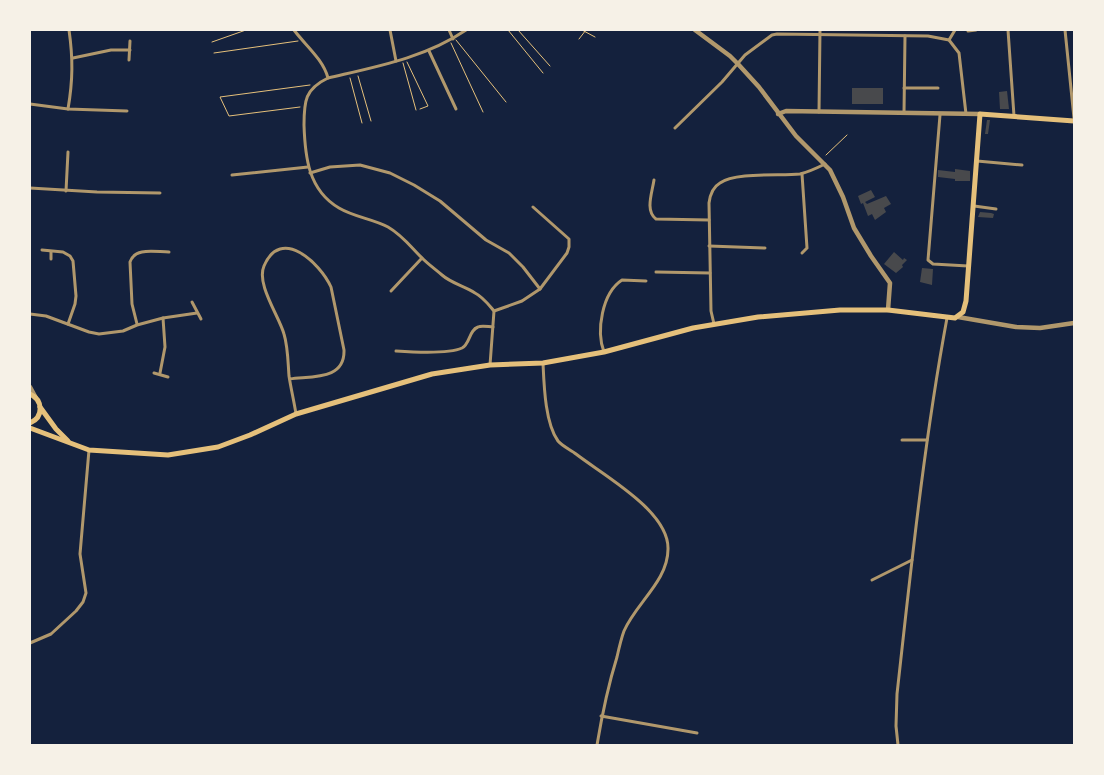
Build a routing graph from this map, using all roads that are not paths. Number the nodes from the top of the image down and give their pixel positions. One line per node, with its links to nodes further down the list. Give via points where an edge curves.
1 (69, 30): 22 (street)
2 (294, 30): 26 (street, via 320,60)
3 (390, 30): 24 (street)
4 (449, 30): 17 (street)
5 (466, 30): 17 (street)
6 (695, 30): 25 (street)
7 (795, 30): 14 (street)
8 (820, 30): 15 (street)
9 (955, 30): 18 (street)
10 (968, 30): 11 (street)
11 (976, 30)
12 (1008, 30): 39 (street)
13 (1065, 30): 40 (street)
14 (796, 35): 15 (street); 25 (street, via 772,35)
15 (820, 35): 16 (street); 33 (street)
16 (905, 36): 18 (street); 27 (street)
17 (452, 39): 21 (street)
18 (949, 40): 36 (street, via 959,53)
19 (130, 41): 20 (street)
20 (130, 50): 22 (street, via 111,50); 23 (street)
21 (429, 51): 24 (street); 31 (street)
22 (73, 58): 30 (street)
23 (129, 60)
24 (396, 61): 26 (street)
25 (738, 64): 34 (street); 41 (street)
26 (328, 78): 46 (street, via 316,84 304,107)
27 (904, 88): 28 (street); 35 (street)
28 (938, 88)
29 (30, 104): 30 (street)
30 (68, 109): 32 (street)
31 (456, 109)
32 (127, 111)
33 (819, 112): 34 (street, via 786,111); 35 (street)
34 (778, 114): 44 (street)
35 (904, 114): 38 (street)
36 (966, 114): 37 (street); 38 (street)
37 (980, 114): 39 (main road); 43 (main road)
38 (940, 115): 66 (street, via 928,260 933,264)
39 (1014, 116): 40 (main road)
40 (1074, 119)
41 (675, 128)
42 (68, 152): 52 (street)
43 (978, 161): 45 (street); 54 (main road)
44 (825, 164): 48 (street); 73 (street, via 834,176 854,228 890,283)
45 (1022, 166)
46 (308, 168): 47 (street); 49 (street)
47 (310, 173): 64 (street, via 318,189 339,208 401,235); 70 (street, via 330,167 360,165 390,173 414,185 440,201 486,240 509,253)
48 (802, 174): 57 (street, via 733,178 722,182 710,197); 63 (street, via 807,248)
49 (232, 175)
50 (654, 180): 57 (street, via 649,211 653,218)
51 (30, 188): 52 (street)
52 (66, 191): 53 (street)
53 (160, 193)
54 (974, 206): 56 (street); 66 (main road)
55 (533, 207): 70 (street, via 568,239 569,248)
56 (996, 208)
57 (709, 220): 58 (street)
58 (709, 246): 59 (street); 68 (street)
59 (765, 248)
60 (42, 250): 61 (street)
61 (50, 252): 65 (street); 82 (street, via 63,252 73,262 76,296)
62 (169, 252): 83 (street, via 140,252 132,257 132,304)
63 (802, 253)
64 (422, 258): 71 (street); 74 (street, via 444,277 476,293)
65 (51, 259)
66 (969, 266): 77 (main road, via 965,308)
67 (656, 272): 68 (street)
68 (710, 273): 84 (street, via 710,311)
69 (646, 281): 87 (street, via 622,280 608,294 600,336)
70 (540, 289): 74 (street, via 522,301)
71 (391, 291)
72 (192, 302): 75 (street)
73 (888, 310): 79 (main road); 84 (main road, via 817,311)
74 (494, 311): 85 (street)
75 (198, 313): 78 (street); 80 (street)
76 (30, 314): 82 (street)
77 (958, 316): 79 (main road); 81 (street, via 1016,327 1040,328)
78 (163, 318): 83 (street); 91 (street, via 165,347)
79 (947, 318): 102 (street)
80 (201, 319)
81 (1074, 323)
82 (68, 324): 83 (street, via 99,334 123,331)
83 (137, 325)
84 (714, 325): 87 (main road)
85 (493, 327): 86 (street, via 479,326 461,348); 89 (street)
86 (396, 352)
87 (604, 352): 88 (main road)
88 (544, 364): 89 (main road); 108 (street, via 549,419 558,441 650,509 661,526 668,547 662,574 624,631)
89 (490, 366): 98 (main road, via 432,374)
90 (154, 372): 91 (street)
91 (160, 373): 92 (street)
92 (168, 377)
93 (290, 379): 93 (street, via 284,335 263,277 263,268 272,253 286,248 307,258 327,279 344,350 342,365 332,373); 98 (street)
94 (30, 387): 96 (street)
95 (30, 394): 96 (main road)
96 (36, 398): 97 (main road)
97 (40, 407): 99 (main road, via 38,418); 103 (main road)
98 (296, 414): 104 (main road, via 250,435 190,452 168,455)
99 (30, 423)
100 (30, 428): 103 (main road)
101 (902, 440): 102 (street)
102 (928, 440): 105 (street)
103 (70, 443): 104 (main road)
104 (89, 450): 107 (street, via 80,554 86,593 76,610 51,634)
105 (912, 560): 106 (street); 111 (street, via 897,694)
106 (872, 580)
107 (30, 643)
108 (602, 716): 109 (street); 110 (street)
109 (697, 733)
110 (597, 745)
111 (898, 745)

